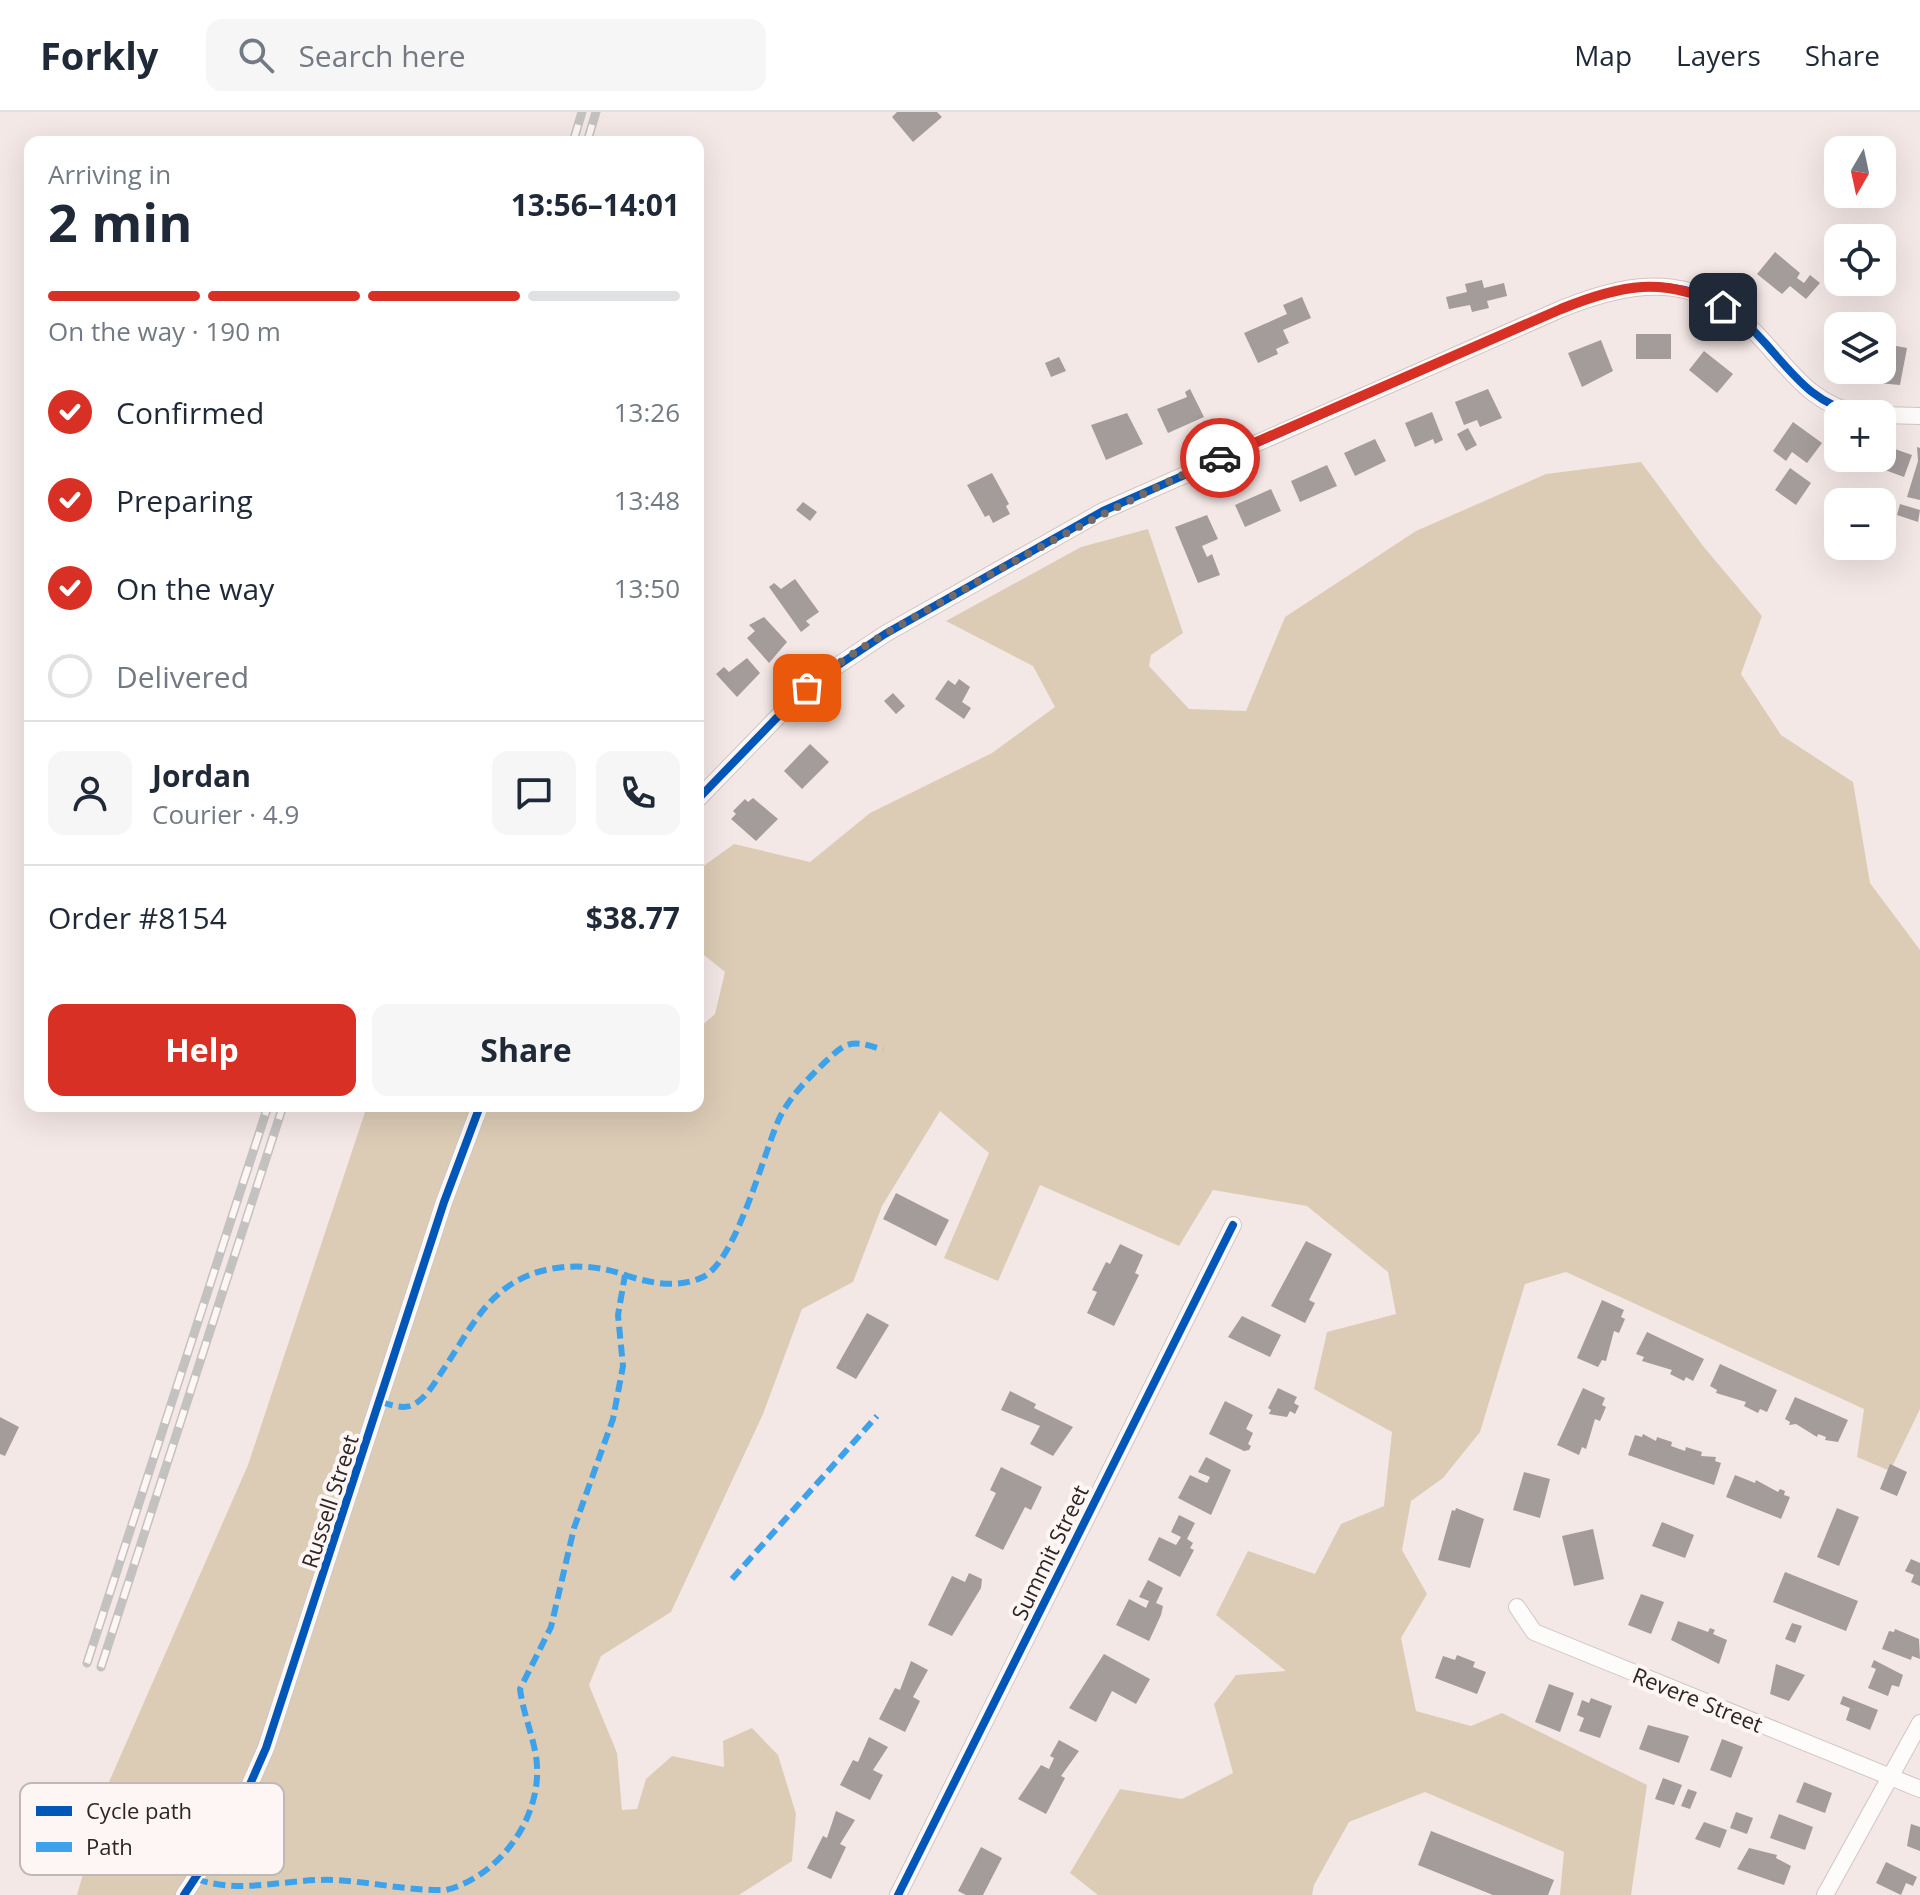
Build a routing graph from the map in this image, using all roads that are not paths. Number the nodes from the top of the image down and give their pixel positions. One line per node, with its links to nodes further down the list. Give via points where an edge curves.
1 (1824, 403): 4 (street, via 1743,321 1710,300 1663,287 1604,293 1150,489 995,572 822,676)
2 (1896, 415): 3 (street)
3 (1920, 416)
4 (704, 793)
5 (478, 1112): 10 (street, Russell Street)
6 (1233, 1225): 14 (street, Summit Street)
7 (1517, 1607): 9 (street, Revere Street, via 1534,1632)
8 (1920, 1723): 9 (street)
9 (1889, 1777): 11 (street, Revere Street); 15 (street)
10 (251, 1783)
11 (1920, 1789)
12 (197, 1875): 13 (street, Russell Street)
13 (184, 1895)
14 (898, 1895)
15 (1825, 1895)

